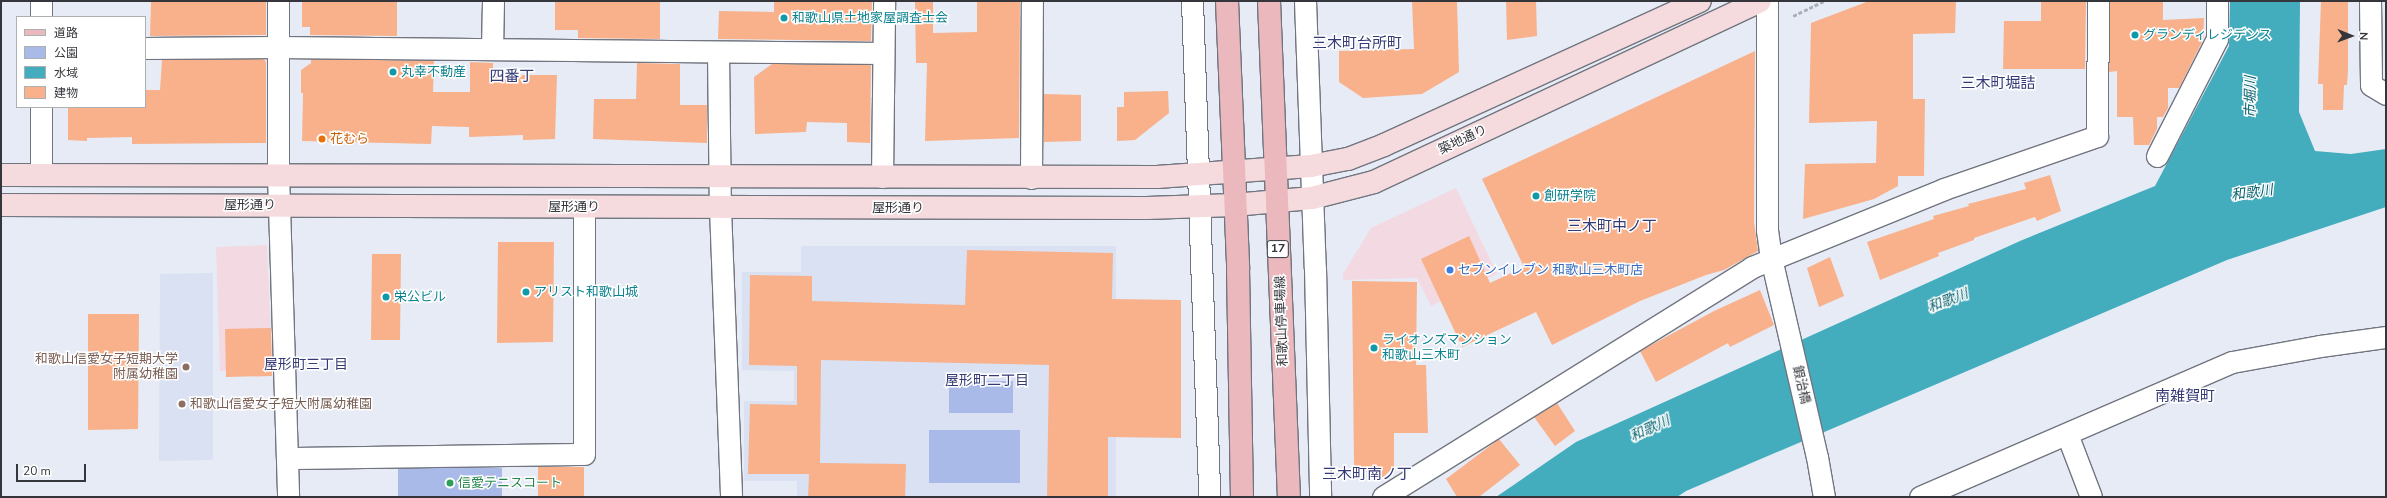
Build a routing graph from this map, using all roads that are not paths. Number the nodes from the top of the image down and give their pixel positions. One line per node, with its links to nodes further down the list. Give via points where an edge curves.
1 (41, 1): 16 (street)
2 (278, 1): 18 (street)
3 (493, 1): 20 (street)
4 (884, 1): 22 (street)
5 (1032, 1): 35 (street)
6 (1192, 1): 32 (street)
7 (1227, 1): 28 (main road)
8 (1269, 1): 27 (main road, 和歌山停車場線 / 17)
9 (1305, 1): 26 (street)
10 (1700, 1): 26 (street, via 1384,145 1348,158)
11 (1760, 1): 36 (street, 築地通り, via 1374,182)
12 (1767, 1): 45 (street, 鍜治橋, via 1767,230)
13 (2098, 1): 45 (street, via 2097,136 1944,189)
14 (2217, 1): 25 (street, via 2217,39)
15 (2370, 1): 17 (street)
16 (41, 16)
17 (2378, 22): 23 (street, via 2371,85)
18 (278, 47): 19 (street); 20 (street); 29 (street)
19 (146, 48)
20 (492, 49): 21 (street)
21 (718, 52): 22 (street); 33 (street)
22 (883, 54): 34 (street)
23 (2386, 94)
24 (41, 108): 31 (street)
25 (2158, 156)
26 (1311, 166): 27 (street); 36 (street)
27 (1274, 169): 28 (street); 37 (main road, 和歌山停車場線 / 17)
28 (1234, 172): 32 (street); 40 (main road)
29 (278, 174): 31 (street); 33 (street); 39 (street)
30 (1, 175): 31 (street)
31 (41, 175)
32 (1198, 175): 35 (street); 41 (street)
33 (720, 177): 34 (street); 43 (street)
34 (882, 177): 35 (street)
35 (1031, 178)
36 (1312, 198): 37 (street, 築地通り); 54 (street)
37 (1275, 201): 40 (street, 築地通り); 53 (main road, 和歌山停車場線 / 17)
38 (1, 205): 39 (street, 屋形通り)
39 (279, 205): 42 (street, 屋形通り); 48 (street)
40 (1234, 205): 41 (street, 築地通り); 52 (main road, via 1238,276)
41 (1199, 206): 44 (street, 築地通り); 51 (street)
42 (584, 207): 43 (street, 屋形通り); 48 (street, via 584,454)
43 (720, 208): 44 (street, 屋形通り); 50 (street)
44 (1147, 208)
45 (1771, 258): 55 (street, via 1752,267); 56 (street, 鍜治橋, via 1817,456)
46 (2386, 337): 47 (street, via 2232,362)
47 (2066, 434): 57 (street); 58 (street)
48 (287, 458): 49 (street)
49 (288, 497)
50 (731, 497)
51 (1209, 497)
52 (1242, 497)
53 (1289, 497)
54 (1320, 497)
55 (1383, 497)
56 (1824, 497)
57 (1920, 497)
58 (2091, 497)

